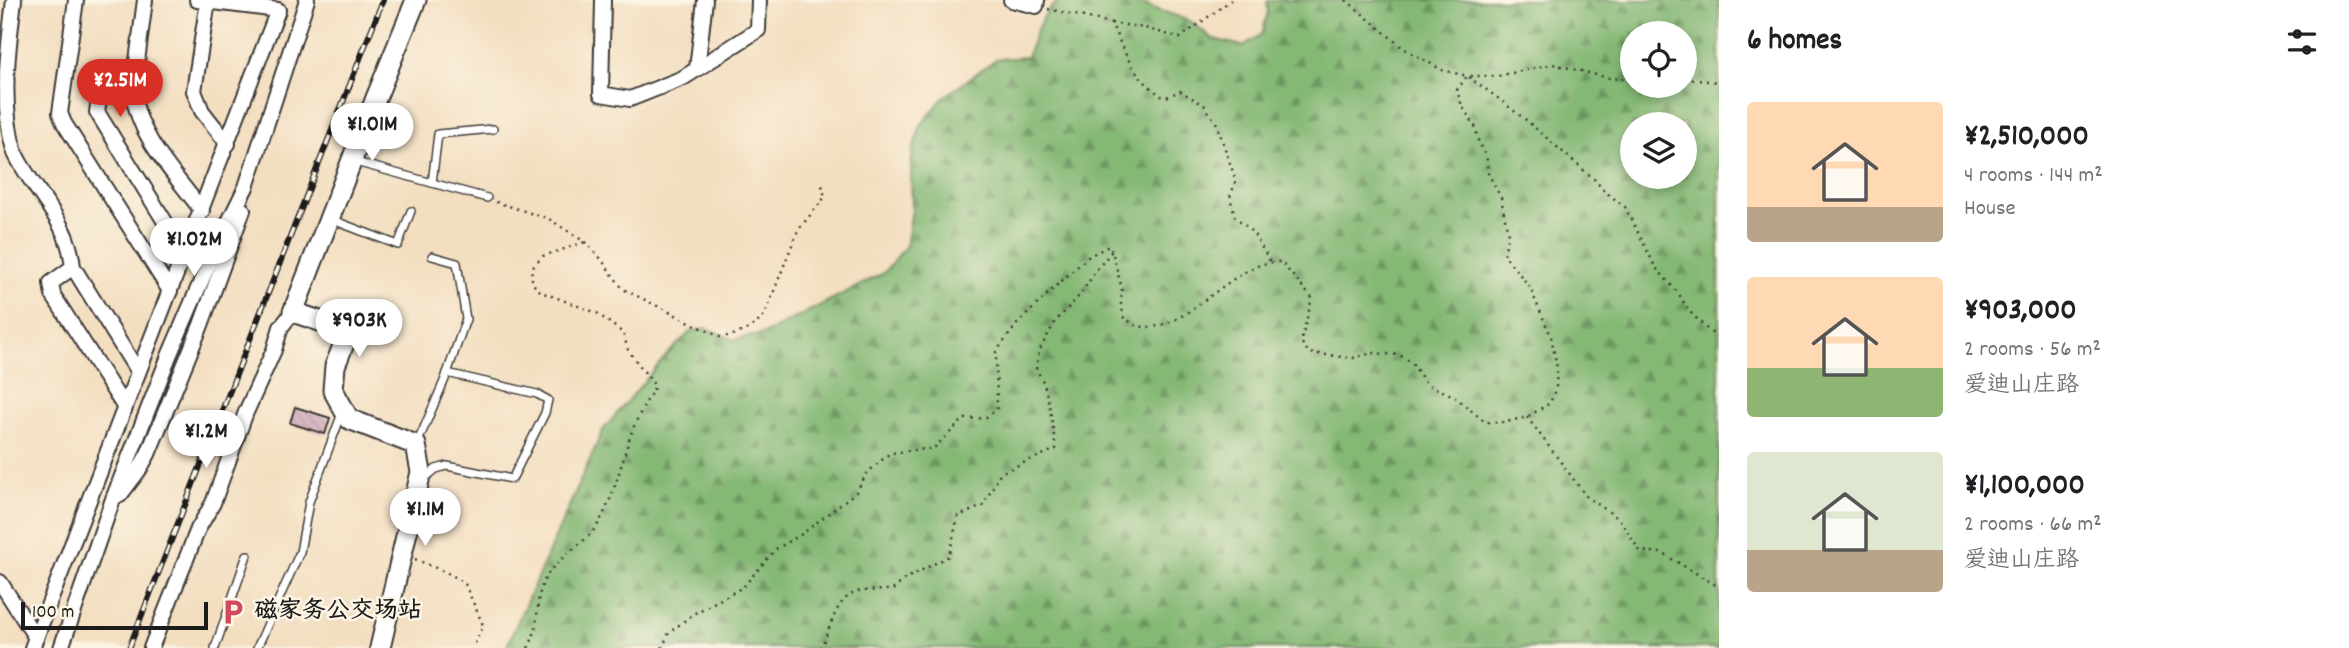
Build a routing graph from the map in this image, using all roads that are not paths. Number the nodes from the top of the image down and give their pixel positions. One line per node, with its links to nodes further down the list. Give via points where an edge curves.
1 (14, 0): 24 (street, via 4,113 15,154 59,222 71,247)
2 (76, 0): 25 (street, via 60,113)
3 (145, 0): 19 (street, via 134,107 142,128)
4 (307, 0): 36 (street, via 246,187 174,343)
5 (416, 0): 16 (street)
6 (603, 0): 12 (street, via 601,94 630,99)
7 (705, 0): 12 (street)
8 (760, 0): 12 (street, via 758,30)
9 (1011, 0): 11 (street)
10 (203, 1): 15 (street, via 194,91 202,111); 15 (street, via 278,10)
11 (1037, 3)
12 (697, 69)
13 (103, 77): 22 (street, via 97,112)
14 (494, 129): 17 (lane, via 438,134)
15 (228, 144): 19 (street)
16 (352, 160): 17 (lane); 21 (street)
17 (432, 183): 18 (lane)
18 (487, 198)
19 (202, 211): 22 (street)
20 (411, 211): 21 (lane, via 398,245)
21 (329, 219): 26 (street)
22 (185, 254): 25 (street)
23 (432, 256): 28 (lane, via 457,263 466,319)
24 (73, 267): 27 (street); 29 (street, via 51,283 53,295)
25 (170, 291): 27 (street)
26 (293, 312): 30 (street, via 349,331 335,366 333,390); 37 (street, via 281,327)
27 (138, 372): 29 (street)
28 (447, 373): 31 (lane); 32 (lane, via 537,394 548,400 545,413 512,479 447,466)
29 (125, 408): 35 (street)
30 (344, 409): 31 (street, via 349,419); 39 (lane, via 313,492 300,552)
31 (416, 445): 32 (street, via 421,472)
32 (418, 484): 40 (street)
33 (247, 555): 38 (lane)
34 (0, 582): 35 (street)
35 (34, 643)
36 (61, 648)
37 (151, 648)
38 (215, 648)
39 (257, 648)
40 (380, 648)

